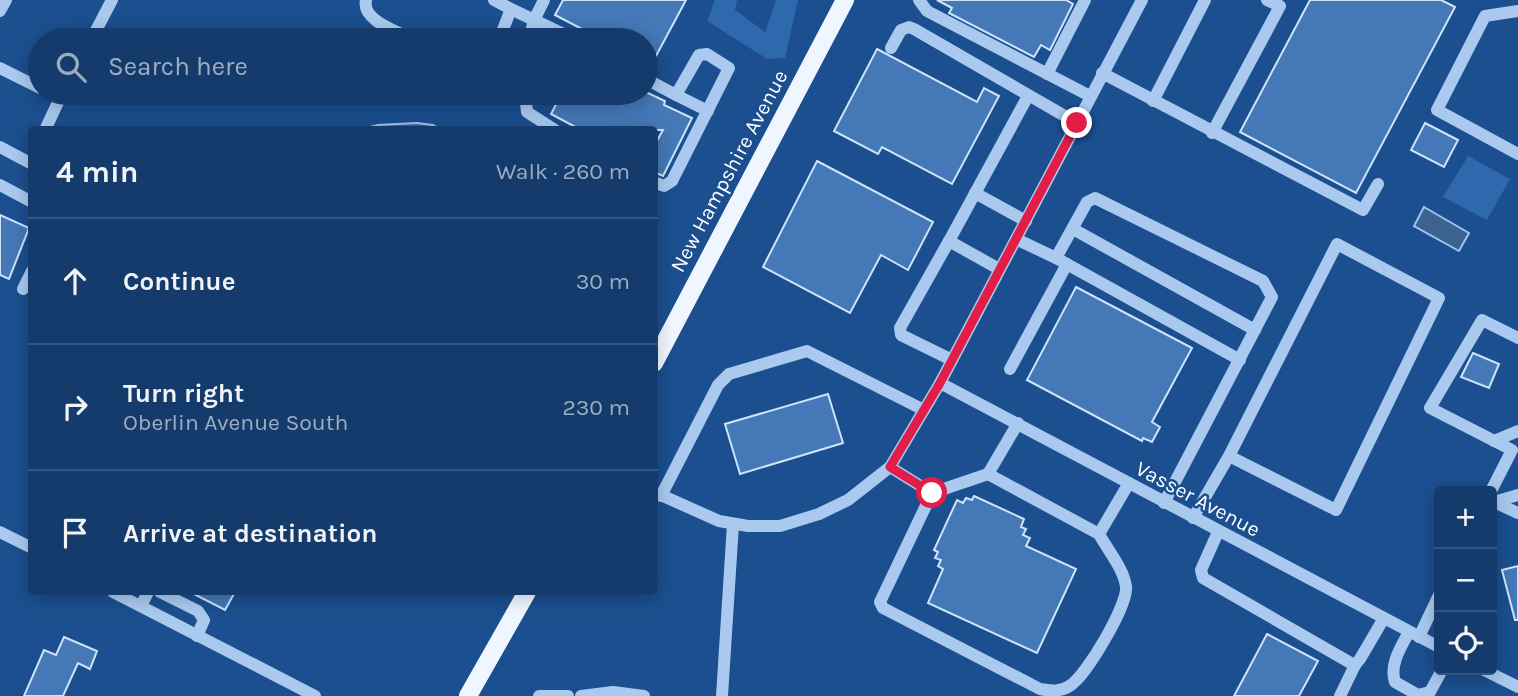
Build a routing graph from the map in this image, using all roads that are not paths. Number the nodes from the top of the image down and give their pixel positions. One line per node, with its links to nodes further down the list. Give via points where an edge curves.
1 (6, 0): 13 (street)
2 (112, 0): 16 (street)
3 (366, 0): 17 (street, via 369,15)
4 (494, 0): 12 (street)
5 (544, 0): 15 (street)
6 (919, 0): 24 (street, via 927,11)
7 (1085, 0): 24 (street)
8 (1142, 0): 23 (street)
9 (1205, 0): 30 (street)
10 (1267, 0): 37 (street, via 1280,6)
11 (843, 2): 56 (main road, New Hampshire Avenue)
12 (511, 9): 15 (street); 18 (street)
13 (0, 11)
14 (1518, 11): 39 (street, via 1485,16 1437,110)
15 (534, 20): 19 (street); 20 (street)
16 (97, 28)
17 (392, 28)
18 (504, 28)
19 (532, 28)
20 (551, 28)
21 (891, 48): 28 (street, via 901,30 909,27)
22 (0, 68): 25 (street)
23 (1102, 73): 29 (street); 30 (street)
24 (1046, 74): 29 (street)
25 (28, 82)
26 (658, 85): 27 (street)
27 (676, 95): 33 (street); 33 (street, via 699,55 726,63 729,73)
28 (1028, 96): 34 (street); 44 (street)
29 (1090, 96): 34 (street)
30 (1153, 102): 37 (street)
31 (54, 105): 35 (street)
32 (526, 105): 36 (street, via 527,112)
33 (708, 111): 41 (street, via 672,181)
34 (1077, 123): 46 (street)
35 (46, 126)
36 (549, 126)
37 (1212, 133): 42 (street, via 1363,210)
38 (0, 147): 40 (street)
39 (1518, 154)
40 (28, 159)
41 (658, 184)
42 (1377, 184)
43 (0, 185): 45 (street)
44 (975, 193): 46 (street); 49 (street)
45 (28, 200)
46 (1026, 221): 48 (street)
47 (1073, 229): 50 (street); 54 (street); 54 (street, via 1087,202 1096,198 1262,281 1272,296)
48 (1016, 239): 50 (street); 51 (street)
49 (949, 241): 51 (street); 57 (street, via 900,328 901,335)
50 (1062, 261): 58 (street); 59 (street)
51 (999, 269): 57 (street)
52 (28, 279): 53 (street)
53 (23, 289)
54 (1255, 330): 58 (street)
55 (1518, 338): 64 (street, via 1482,320 1430,408)
56 (658, 355)
57 (952, 359): 60 (street)
58 (1240, 360): 77 (street)
59 (1010, 369)
60 (940, 383): 61 (street); 62 (street, Vasser Avenue)
61 (924, 410): 67 (street); 73 (street, via 807,351 729,374 718,384)
62 (1018, 423): 68 (street); 70 (street, Vasser Avenue)
63 (1518, 431): 64 (street)
64 (1494, 441): 69 (street, via 1512,450)
65 (1229, 456): 65 (street, via 1337,244 1439,298 1336,510); 79 (street)
66 (1518, 466): 69 (street)
67 (890, 467): 72 (street); 80 (street, via 848,500 820,514 780,526)
68 (988, 474): 72 (street); 83 (street)
69 (1499, 475): 71 (street)
70 (1129, 483): 77 (street, Vasser Avenue); 83 (street)
71 (1496, 486)
72 (932, 493): 83 (street, via 880,602 883,608 1040,689 1055,692 1084,673 1125,597 1124,578)
73 (658, 494): 80 (street)
74 (1518, 495): 75 (street)
75 (1497, 497)
76 (1497, 501): 78 (street)
77 (1164, 503): 79 (street, Vasser Avenue)
78 (1518, 513)
79 (1193, 518): 82 (street, Vasser Avenue)
80 (733, 524): 105 (street)
81 (0, 531): 84 (street)
82 (1218, 532): 91 (street, Vasser Avenue); 95 (street, via 1201,570 1203,578)
83 (1098, 534)
84 (28, 546)
85 (119, 595): 90 (street)
86 (146, 595): 90 (street)
87 (166, 595): 93 (street, via 198,611 204,620)
88 (525, 595): 100 (main road)
89 (1434, 603): 92 (street)
90 (141, 606): 93 (street)
91 (1384, 618): 92 (street, Vasser Avenue); 95 (street)
92 (1414, 634): 94 (street, Vasser Avenue); 96 (street, via 1396,658 1395,682 1418,695 1430,692)
93 (197, 636): 99 (street)
94 (1434, 644)
95 (1355, 665): 106 (street)
96 (1439, 675)
97 (1494, 675): 98 (street)
98 (1518, 687)
99 (315, 696)
100 (468, 696)
101 (539, 696): 102 (street)
102 (568, 696)
103 (581, 696): 104 (street, via 613,692)
104 (644, 696)
105 (722, 696)
106 (1340, 696)

